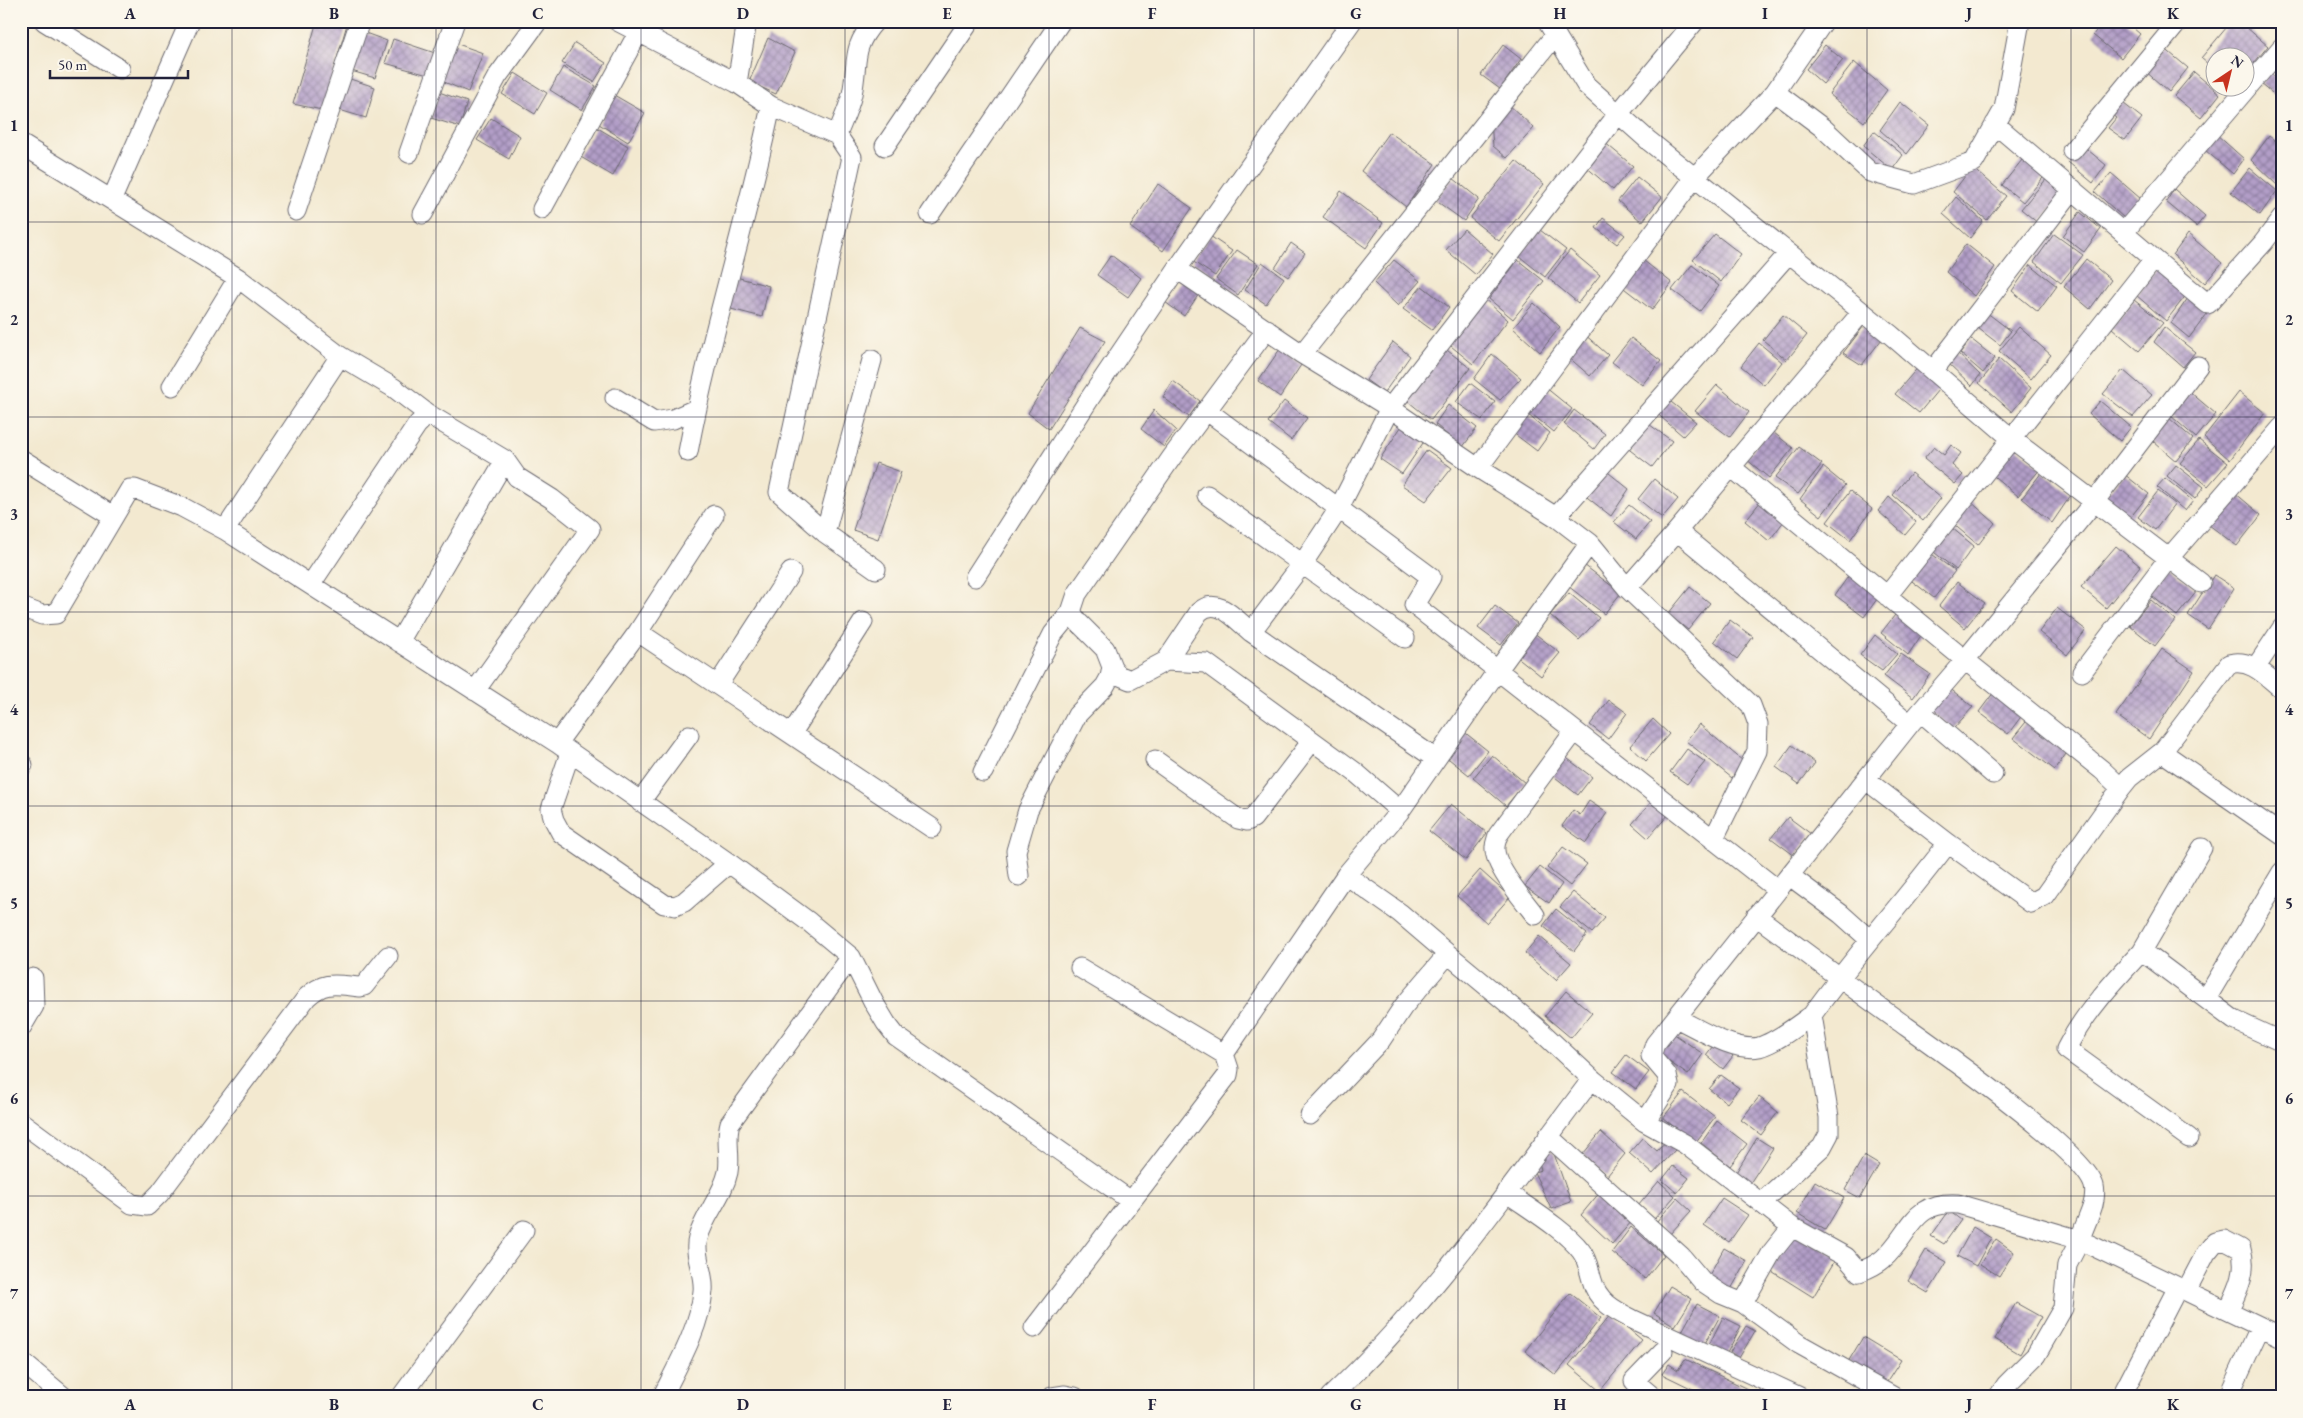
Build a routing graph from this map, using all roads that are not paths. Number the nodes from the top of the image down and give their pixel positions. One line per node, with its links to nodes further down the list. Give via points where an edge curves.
1 (44, 21): 19 (street)
2 (190, 21): 32 (street)
3 (360, 21): 34 (street)
4 (454, 21): 29 (street)
5 (538, 21): 35 (street, via 497,77)
6 (617, 21): 17 (street)
7 (747, 21): 20 (street)
8 (875, 21): 25 (street, via 856,49 852,95)
9 (970, 21): 27 (street)
10 (1061, 21): 36 (street)
11 (1352, 21): 41 (street)
12 (1695, 21): 23 (street)
13 (1824, 21): 21 (street)
14 (2020, 21): 24 (street, via 2004,109)
15 (2179, 21): 28 (street)
16 (1551, 28): 23 (street, via 1586,84); 45 (street)
17 (638, 33): 20 (street); 33 (street)
18 (2282, 47): 38 (street)
19 (120, 69)
20 (736, 83): 22 (street)
21 (1775, 92): 24 (street, via 1823,128 1870,172 1914,184 1974,162); 30 (street)
22 (771, 106): 25 (street); 53 (street)
23 (1619, 113): 30 (street); 52 (street)
24 (1996, 124): 31 (street)
25 (837, 135): 71 (street, via 852,157 779,492)
26 (21, 144): 32 (street)
27 (885, 146)
28 (2072, 150)
29 (409, 153)
30 (1694, 178): 39 (street); 62 (street)
31 (2073, 189): 38 (street); 49 (street)
32 (112, 198): 42 (street)
33 (542, 208)
34 (296, 211)
35 (423, 214)
36 (930, 214)
37 (2282, 218): 40 (street, via 2208,304)
38 (2124, 232): 40 (street)
39 (1789, 253): 43 (street); 68 (street)
40 (2154, 258): 57 (street)
41 (1177, 269): 44 (street); 77 (street)
42 (238, 278): 46 (street); 50 (street)
43 (1862, 312): 49 (street); 61 (street)
44 (1267, 329): 45 (street); 54 (street)
45 (1302, 354): 52 (street)
46 (340, 356): 55 (street, via 394,388); 69 (street)
47 (872, 360): 71 (street)
48 (2198, 366): 64 (street)
49 (1933, 372): 57 (street)
50 (172, 386)
51 (614, 398): 53 (street, via 654,422)
52 (1390, 408): 62 (street); 65 (street)
53 (696, 409): 58 (street)
54 (1206, 410): 65 (street); 83 (street, via 1077,594)
55 (428, 414): 60 (street); 79 (street)
56 (2282, 427): 73 (street)
57 (2012, 439): 64 (street); 81 (street)
58 (688, 452)
59 (22, 460): 66 (street)
60 (504, 460): 89 (street); 98 (street, via 517,477 590,529)
61 (1732, 467): 70 (street); 81 (street)
62 (1478, 468): 68 (street)
63 (1207, 495): 74 (street)
64 (2094, 502): 73 (street); 90 (street)
65 (1338, 510): 74 (street); 94 (street, via 1431,577 1414,605)
66 (113, 516): 69 (street, via 126,492 135,489 182,507); 82 (street, via 56,614 42,615)
67 (714, 516): 86 (street)
68 (1556, 518): 72 (street)
69 (225, 530): 79 (street)
70 (1677, 531): 80 (street); 99 (street)
71 (825, 533): 75 (street)
72 (1590, 543): 80 (street); 94 (street)
73 (2168, 559): 78 (street); 95 (street)
74 (1303, 563): 87 (street); 88 (street)
75 (876, 569)
76 (791, 572): 96 (street)
77 (975, 577)
78 (2202, 583)
79 (311, 584): 89 (street)
80 (1627, 588): 116 (street, via 1751,705 1758,724 1757,751)
81 (1887, 596): 90 (street)
82 (21, 607)
83 (1072, 612): 92 (street, via 1104,649); 108 (street, via 1053,634)
84 (863, 622): 101 (street)
85 (2282, 628): 93 (street)
86 (638, 632): 96 (street); 104 (street)
87 (1251, 632): 91 (street, via 1224,610 1204,607); 106 (street)
88 (1405, 638)
89 (399, 642): 98 (street)
90 (1965, 660): 99 (street); 111 (street)
91 (1166, 661): 92 (street, via 1130,680 1118,675); 103 (street, via 1206,663)
92 (1112, 667): 122 (street, via 1105,686 1077,715 1028,810 1016,851)
93 (2256, 667): 97 (street); 105 (street, via 2238,662 2229,664)
94 (1497, 671): 100 (street); 106 (street)
95 (2082, 672)
96 (718, 684): 101 (street)
97 (2282, 689)
98 (475, 691): 104 (street)
99 (1915, 718): 109 (street); 110 (street)
100 (1574, 732): 116 (street); 124 (street, via 1498,835 1494,848 1513,888)
101 (792, 733): 114 (street)
102 (689, 735): 112 (street)
103 (1312, 741): 107 (street, via 1253,818 1247,821 1238,819); 113 (street, via 1355,772)
104 (564, 748): 112 (street); 119 (street, via 552,809 561,833 664,904 675,906)
105 (2162, 752): 111 (street); 115 (street)
106 (1436, 759): 113 (street)
107 (1155, 760)
108 (983, 772)
109 (1993, 774)
110 (1866, 780): 117 (street); 123 (street)
111 (2121, 788): 117 (street, via 2038,901 2031,903)
112 (640, 802): 119 (street)
113 (1400, 811): 121 (street)
114 (932, 828)
115 (2282, 835)
116 (1713, 840): 123 (street)
117 (1948, 843): 126 (street)
118 (2202, 848): 127 (street)
119 (729, 863): 130 (street)
120 (2282, 872): 134 (street)
121 (1346, 875): 128 (street, via 1400,913); 139 (street)
122 (1018, 876)
123 (1784, 883): 125 (street); 126 (street, via 1841,914)
124 (1535, 915)
125 (1756, 916): 133 (street); 136 (street)
126 (1870, 940): 133 (street)
127 (2142, 951): 134 (street); 145 (street, via 2103,994 2074,1032 2066,1049)
128 (1448, 954): 140 (street, via 1535,1026); 141 (street, via 1381,1040)
129 (388, 956): 142 (street, via 364,986 325,985 316,988 147,1206 132,1204)
130 (851, 957): 147 (street, via 896,1036); 162 (street, via 730,1123 726,1179 700,1230 696,1246 704,1290 698,1315)
131 (1080, 968): 139 (street)
132 (33, 978): 137 (street, via 34,1006)
133 (1840, 978): 135 (street); 151 (street, via 1944,1052 2040,1128 2086,1170 2094,1186 2094,1204)
134 (2206, 999): 138 (street, via 2234,1020)
135 (1812, 1015): 136 (street, via 1759,1047 1738,1047); 148 (street, via 1829,1134 1822,1147)
136 (1676, 1018): 143 (street, via 1651,1050 1651,1056 1667,1075 1669,1084)
137 (21, 1028)
138 (2282, 1042)
139 (1224, 1054): 147 (street, via 1228,1075)
140 (1592, 1079): 143 (street); 144 (street)
141 (1310, 1115)
142 (21, 1122)
143 (1646, 1122): 148 (street, via 1685,1144)
144 (1548, 1136): 146 (street); 153 (street, via 1681,1256 1703,1282)
145 (2189, 1138)
146 (1506, 1192): 165 (street, via 1429,1292 1364,1365); 167 (street, via 1571,1240 1582,1252 1593,1286 1610,1307)
147 (1132, 1201): 156 (street)
148 (1760, 1203): 149 (street)
149 (1792, 1227): 151 (street, via 1846,1257 1859,1272 1884,1259 1920,1213 1941,1203 1958,1204); 153 (street, via 1772,1252)
150 (524, 1230): 161 (street)
151 (2080, 1240): 152 (street); 169 (street, via 2067,1265 2064,1308 2036,1355)
152 (2182, 1289): 154 (street); 154 (street, via 2215,1242 2224,1240 2241,1249 2245,1261 2241,1284); 170 (street)
153 (1743, 1303): 168 (street, via 1799,1344)
154 (2228, 1311): 155 (street)
155 (2260, 1327): 157 (street); 171 (street)
156 (1034, 1328)
157 (2282, 1337)
158 (1663, 1351): 166 (street, via 1634,1381)
159 (21, 1361): 160 (street)
160 (64, 1397)
161 (401, 1397)
162 (662, 1397)
163 (1052, 1397): 164 (street)
164 (1075, 1397)
165 (1330, 1397)
166 (1653, 1397)
167 (1800, 1397)
168 (1894, 1397)
169 (1998, 1397)
170 (2121, 1397)
171 (2228, 1397)

